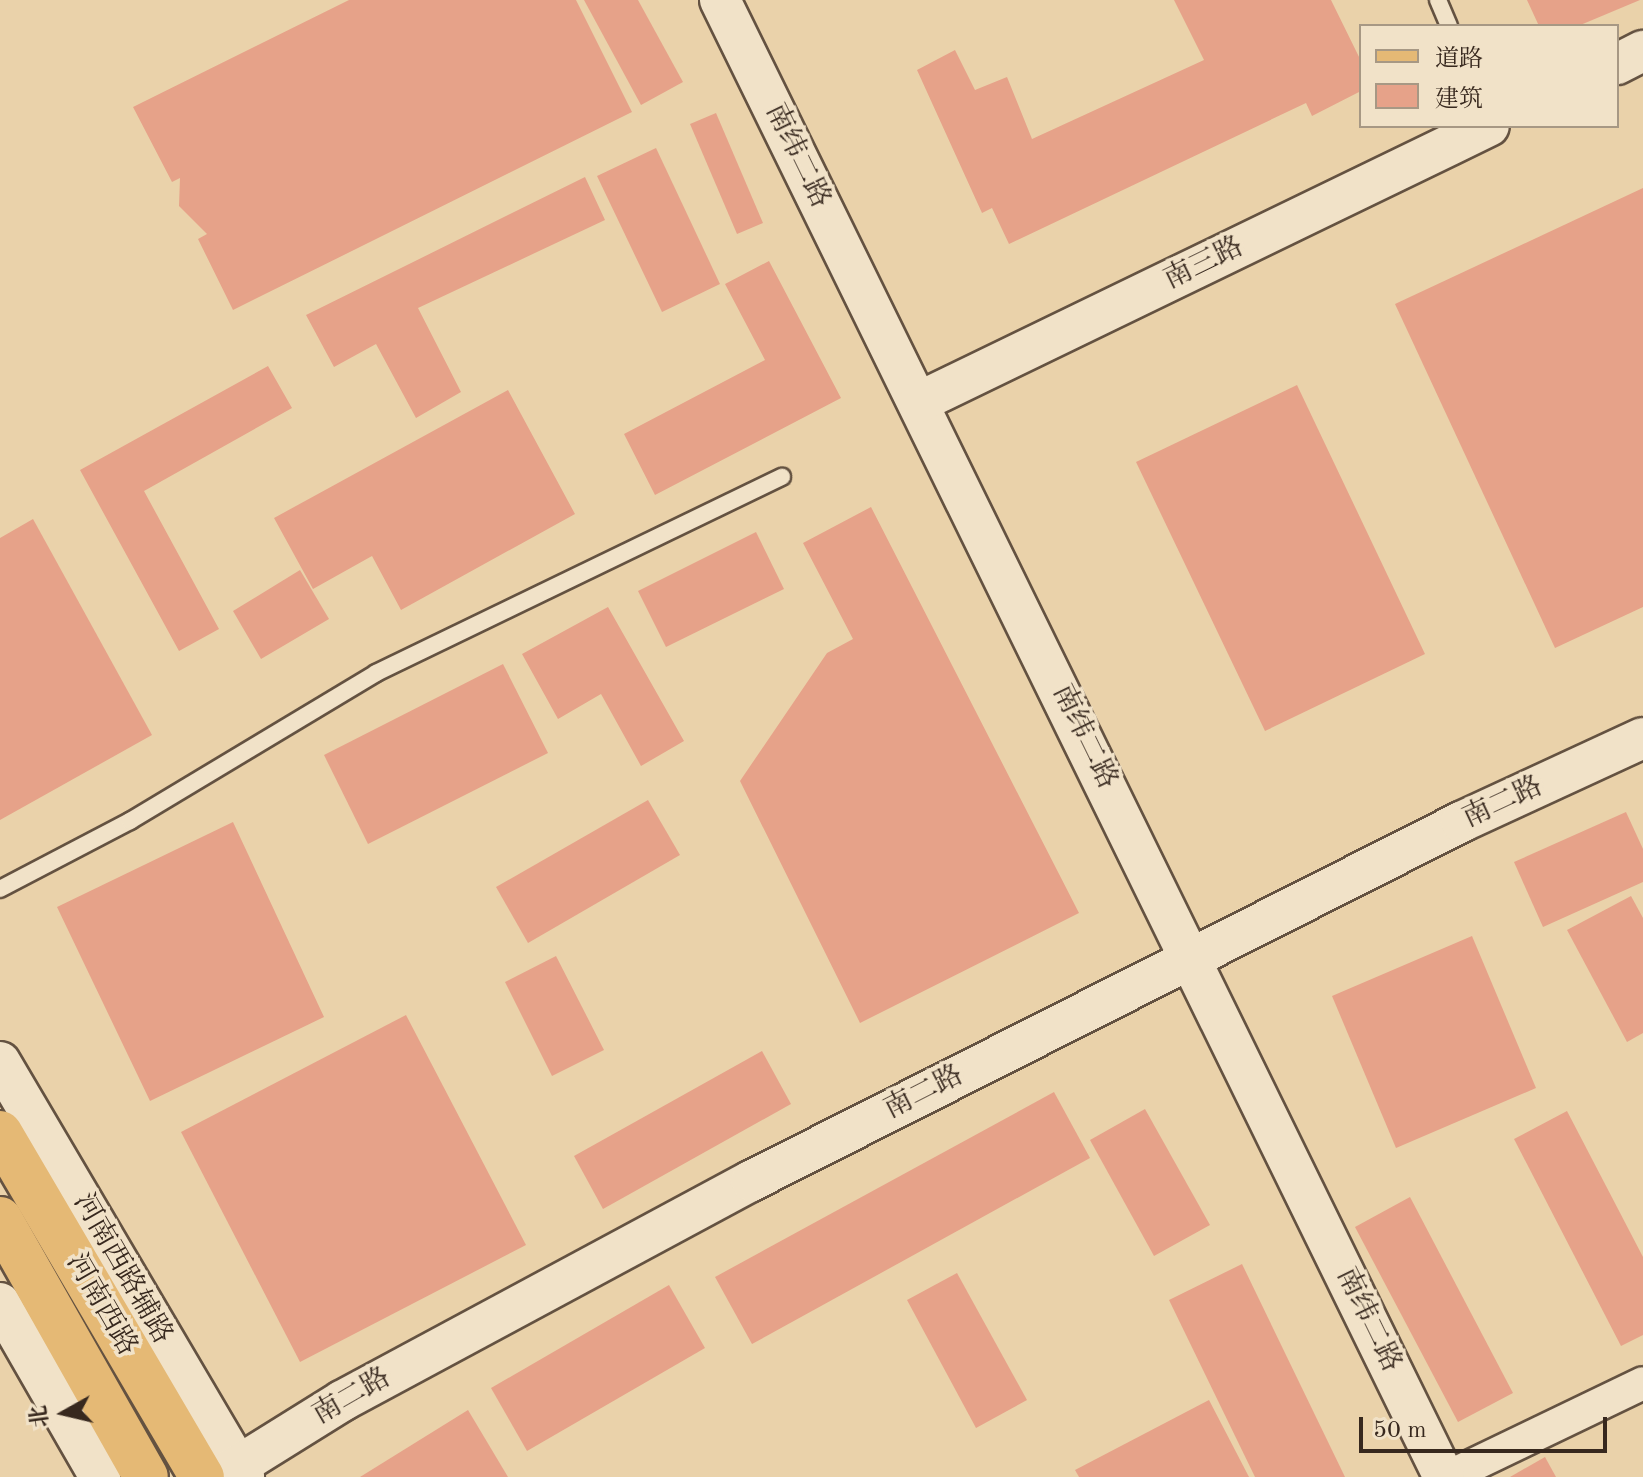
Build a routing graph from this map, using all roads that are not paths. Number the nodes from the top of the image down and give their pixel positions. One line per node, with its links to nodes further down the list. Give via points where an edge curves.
1 (720, 0): 7 (street, 南纬二路)
2 (1438, 0): 3 (lane)
3 (1448, 24)
4 (1643, 51): 5 (street)
5 (1619, 63)
6 (1485, 128): 7 (street, 南三路)
7 (919, 402): 11 (street, 南纬二路)
8 (782, 477): 10 (lane, via 376,673 130,821)
9 (1643, 738): 11 (street, 南二路)
10 (0, 889)
11 (1193, 957): 17 (street, 南二路, via 751,1181 342,1401); 20 (street, 南纬二路)
12 (0, 1062): 17 (street, 河南西路辅路)
13 (0, 1133): 17 (main road, 河南西路)
14 (0, 1219): 19 (main road, 河南西路)
15 (0, 1303): 18 (street)
16 (1643, 1383): 20 (street)
17 (226, 1474)
18 (100, 1477)
19 (146, 1477)
20 (1446, 1477)

